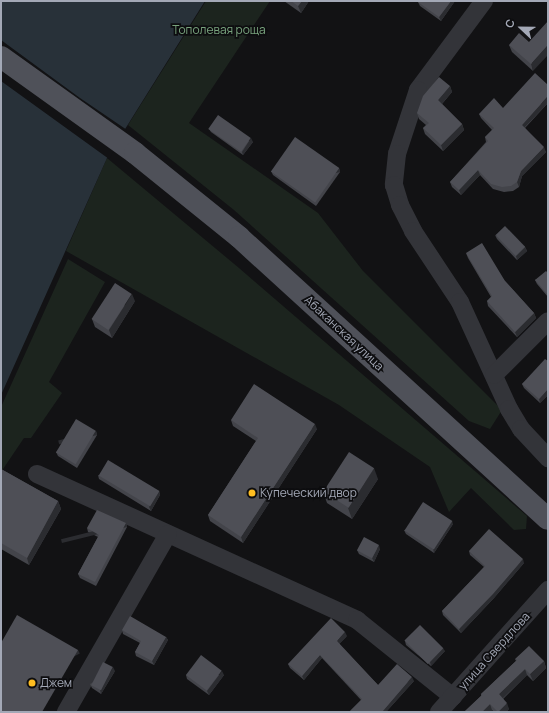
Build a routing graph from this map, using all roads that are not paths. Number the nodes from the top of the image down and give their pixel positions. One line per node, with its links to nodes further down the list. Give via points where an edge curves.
1 (484, 1): 4 (street, via 418,90 397,154 394,185 400,205 413,231 460,302)
2 (1, 57): 7 (main road, Абаканская улица, via 135,153 240,237)
3 (548, 321): 4 (street)
4 (494, 375): 5 (street, via 521,429)
5 (548, 458)
6 (37, 474): 8 (street)
7 (548, 519)
8 (168, 534): 10 (street, via 357,620); 11 (street)
9 (548, 590): 10 (street, улица Свердлова)
10 (453, 697): 12 (street, улица Свердлова)
11 (66, 712)
12 (439, 712)

